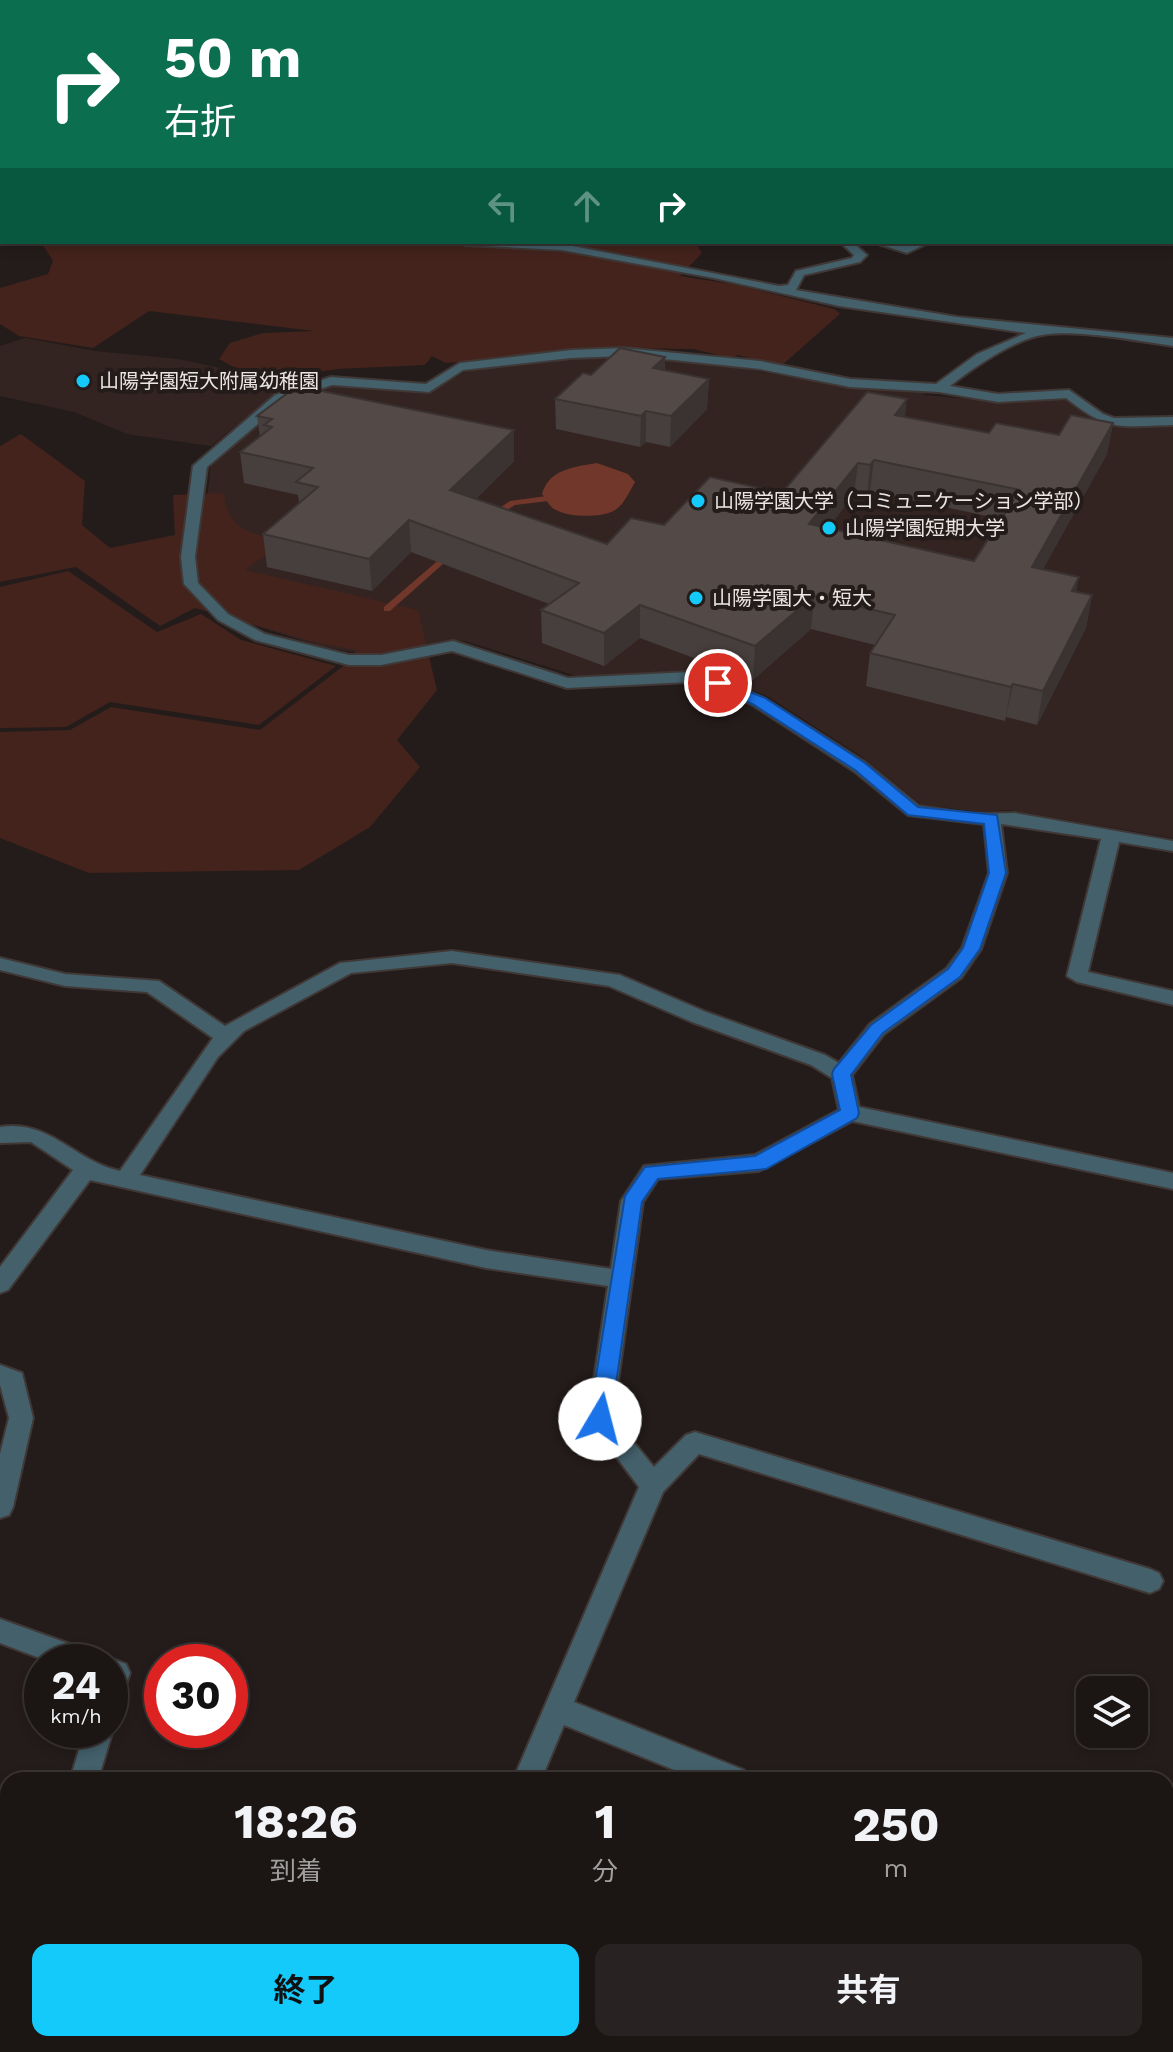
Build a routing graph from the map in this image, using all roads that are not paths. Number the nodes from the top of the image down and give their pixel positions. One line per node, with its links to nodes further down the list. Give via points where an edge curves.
1 (504, 244): 5 (street, via 562,247)
2 (847, 244): 5 (street, via 861,255 856,260 800,273 792,288)
3 (884, 244): 4 (street, via 907,250)
4 (919, 245)
5 (777, 290): 6 (street)
6 (1040, 331): 7 (street); 8 (street, via 981,357)
7 (1173, 342)
8 (939, 388): 9 (street, via 998,398 1061,393 1113,422); 10 (street, via 850,383 760,365 623,352 460,367 429,388 331,381 280,398 200,466 188,557 191,584 232,624 305,651 349,660 392,659 453,646 567,683 704,678 759,702 860,767 914,811)
9 (1173, 421)
10 (992, 818): 11 (street); 16 (street, via 998,873 971,949 954,973 877,1029)
11 (1111, 836): 12 (street); 14 (street, via 1077,976)
12 (1173, 846)
13 (0, 964): 15 (street, via 65,980 152,986)
14 (1173, 998)
15 (226, 1037): 16 (street, via 237,1026 347,967 452,957 613,980 818,1060); 20 (street)
16 (841, 1074): 17 (street)
17 (850, 1113): 21 (street); 22 (street, via 759,1163 652,1172 632,1201)
18 (0, 1135): 19 (street, via 14,1131 45,1137)
19 (86, 1169): 20 (street); 23 (street)
20 (126, 1180): 22 (street, via 486,1259)
21 (1173, 1181)
22 (621, 1279): 25 (street, via 600,1419)
23 (0, 1284)
24 (0, 1375): 26 (street, via 13,1380 21,1418)
25 (653, 1485): 27 (street, via 695,1442); 30 (street)
26 (0, 1507)
27 (1150, 1581)
28 (0, 1631): 29 (street)
29 (36, 1644)
30 (557, 1709): 33 (street); 34 (street)
31 (94, 1748): 32 (street)
32 (86, 1772)
33 (530, 1772)
34 (714, 1772)

